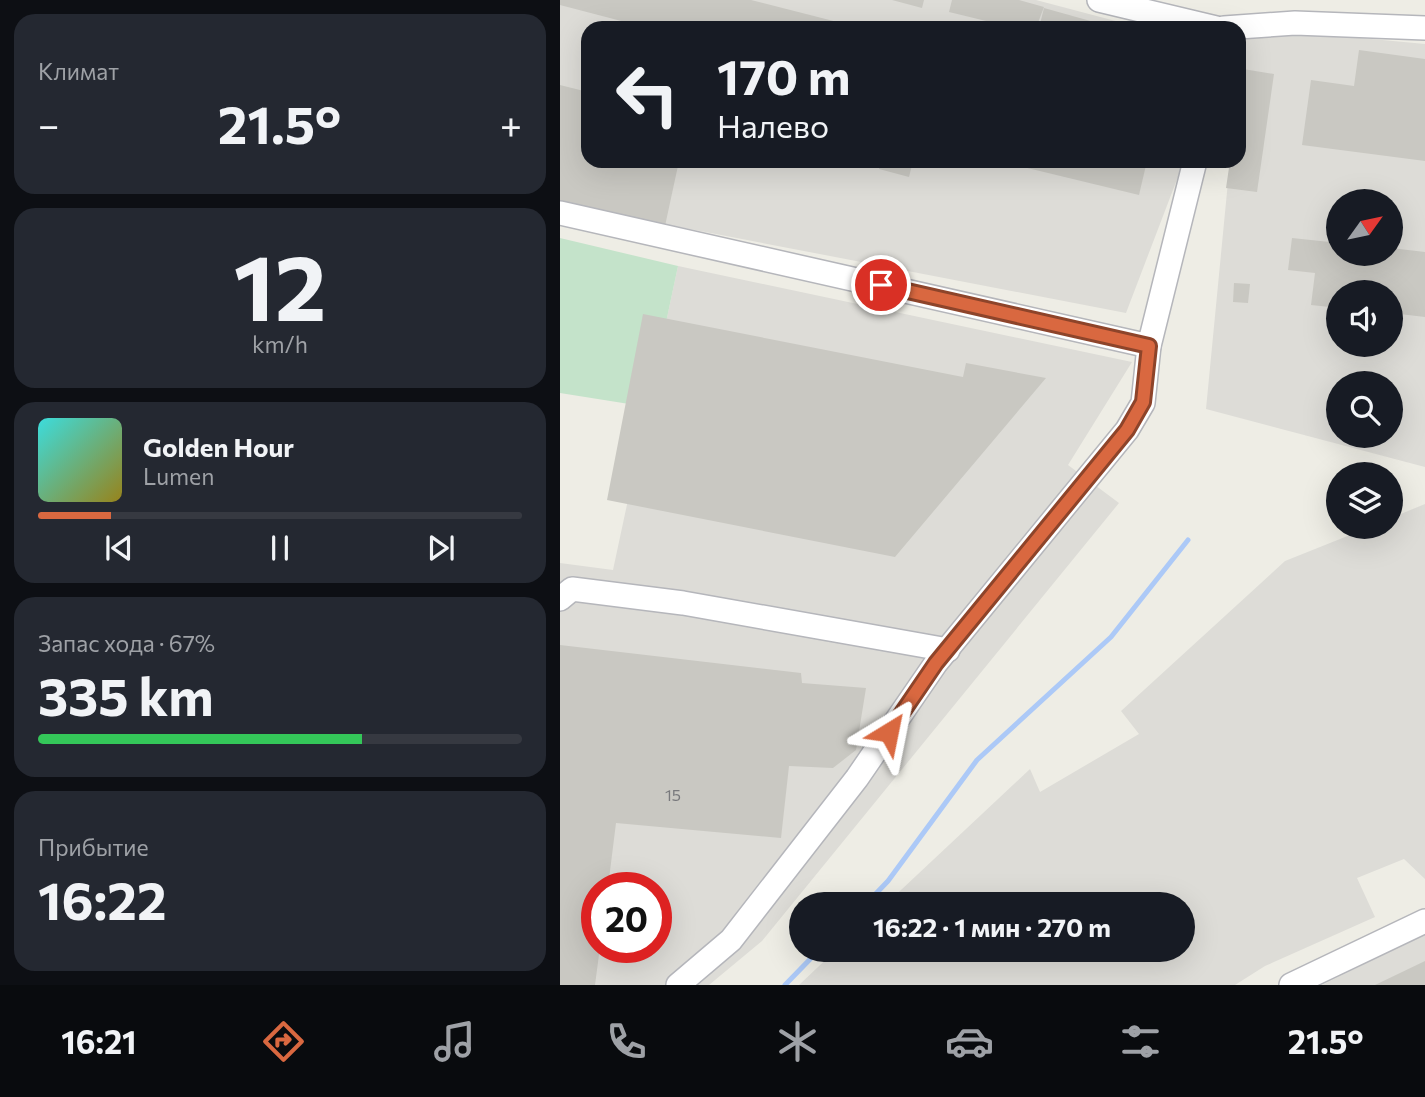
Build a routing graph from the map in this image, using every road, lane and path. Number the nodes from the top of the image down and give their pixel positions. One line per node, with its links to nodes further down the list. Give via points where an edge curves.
1 (1099, 0): 2 (street)
2 (1187, 21)
3 (1246, 26): 4 (street, via 1295,23)
4 (1425, 28)
5 (1193, 168): 7 (street)
6 (560, 213): 7 (street)
7 (1149, 346): 9 (street, via 1143,402 1127,430)
8 (560, 599): 9 (street, via 572,589 683,603)
9 (948, 650): 11 (street, via 858,778 731,940)
10 (1425, 921): 12 (street)
11 (678, 985)
12 (1291, 985)

